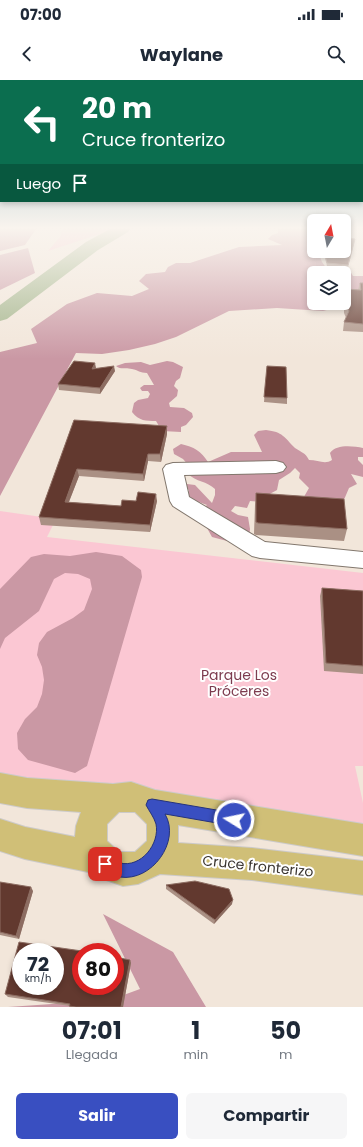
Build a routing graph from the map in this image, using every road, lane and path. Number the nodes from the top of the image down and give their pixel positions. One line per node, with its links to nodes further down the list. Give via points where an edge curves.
1 (276, 467): 2 (street, via 173,469 180,502 260,550)
2 (363, 560)
3 (0, 788): 4 (highway, via 27,793)
4 (113, 799): 5 (highway, via 134,796); 9 (highway, via 96,815 92,825 90,837)
5 (152, 805): 7 (highway); 8 (highway, via 162,820 163,830 162,839)
6 (0, 835): 9 (highway, via 25,843)
7 (363, 840)
8 (153, 857): 9 (highway, via 144,865 120,870 112,868); 10 (highway, Cruce fronterizo, via 252,864)
9 (99, 858)
10 (363, 878)

